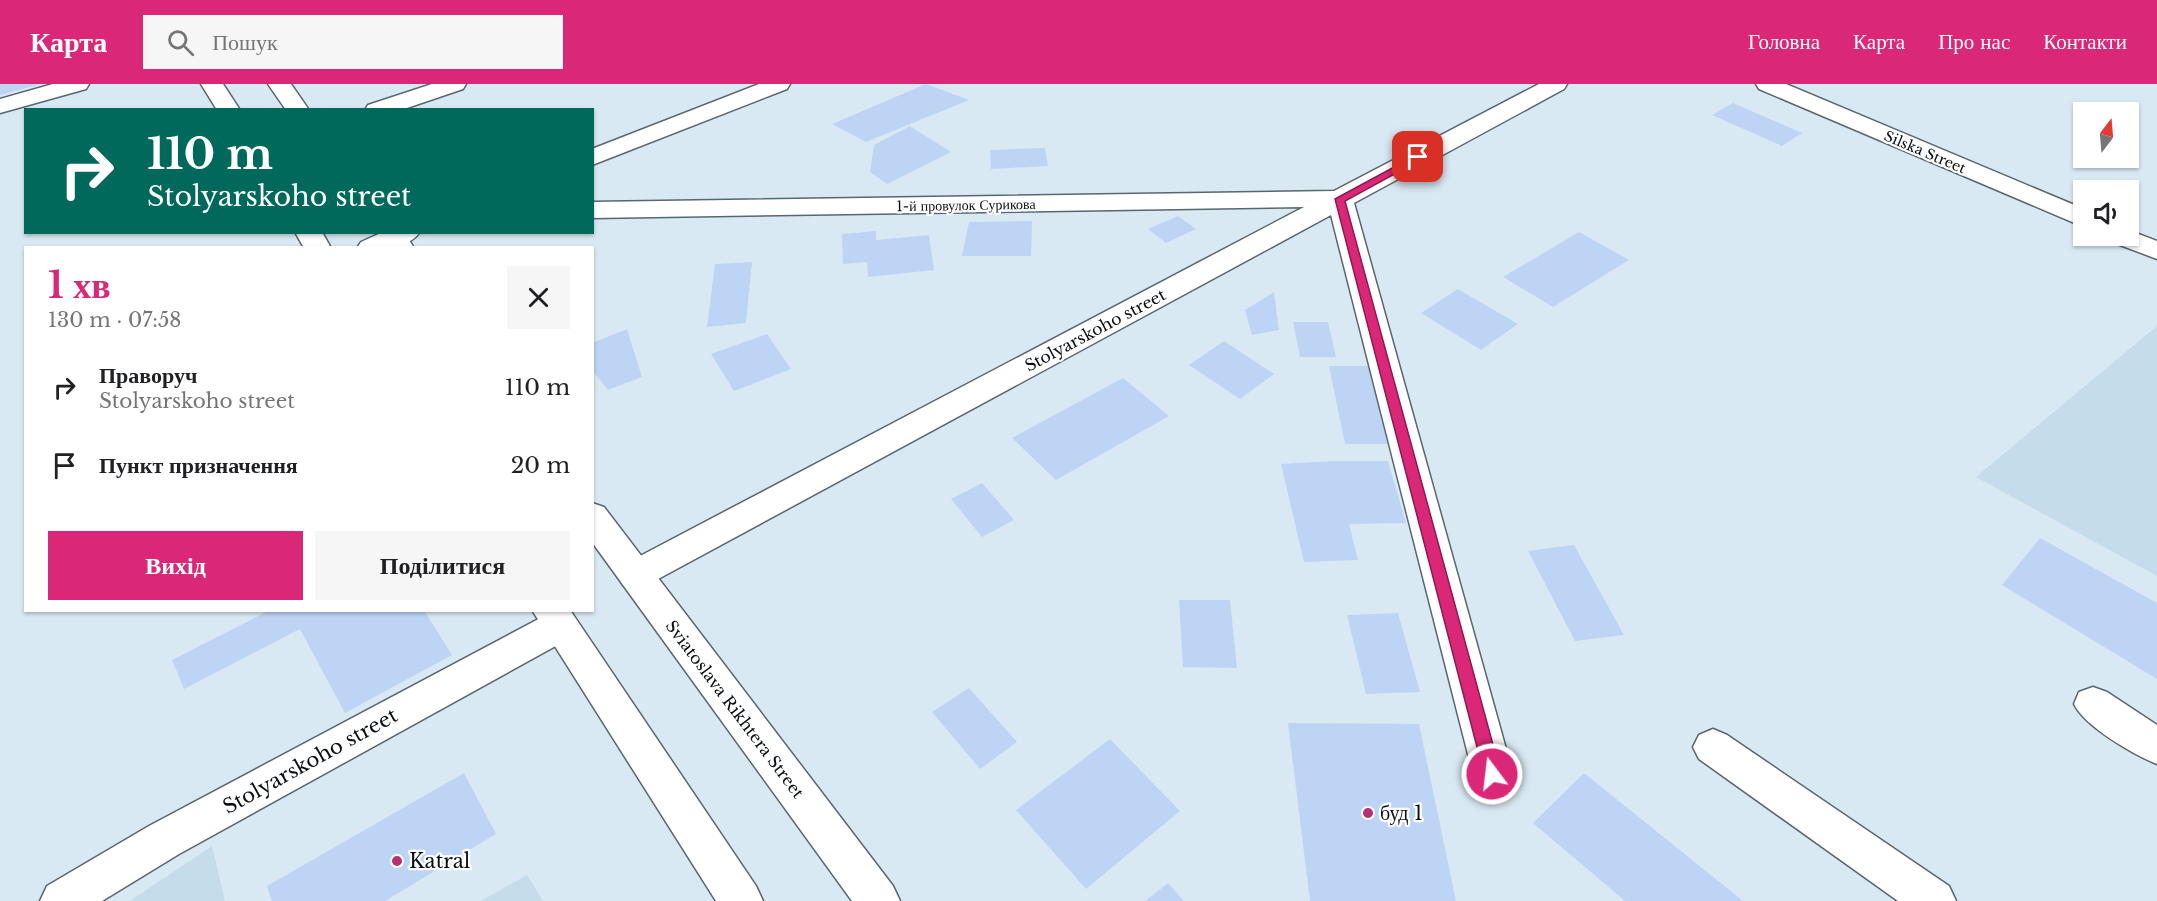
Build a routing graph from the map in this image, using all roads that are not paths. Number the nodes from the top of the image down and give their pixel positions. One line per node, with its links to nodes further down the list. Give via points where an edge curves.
1 (78, 84): 8 (street)
2 (212, 84): 9 (street)
3 (279, 84): 10 (street)
4 (455, 84): 11 (street)
5 (779, 84): 12 (street)
6 (1556, 84): 13 (street, Stolyarskoho street)
7 (1767, 84): 15 (street, Silska Street)
8 (0, 106)
9 (228, 108)
10 (297, 108)
11 (382, 108)
12 (594, 157)
13 (1340, 199): 14 (street, 1-й провулок Сурикова); 19 (street, Stolyarskoho street); 24 (street)
14 (594, 210)
15 (2073, 214)
16 (2139, 244): 17 (street)
17 (2157, 251)
18 (594, 519): 19 (street, Sviatoslava Rikhtera Street)
19 (635, 575): 27 (street, Sviatoslava Rikhtera Street)
20 (554, 618): 25 (street, Stolyarskoho street); 26 (street)
21 (2093, 704): 22 (street)
22 (2157, 746)
23 (1713, 747): 28 (street)
24 (1492, 774)
25 (62, 901)
26 (741, 901)
27 (878, 901)
28 (1934, 901)

